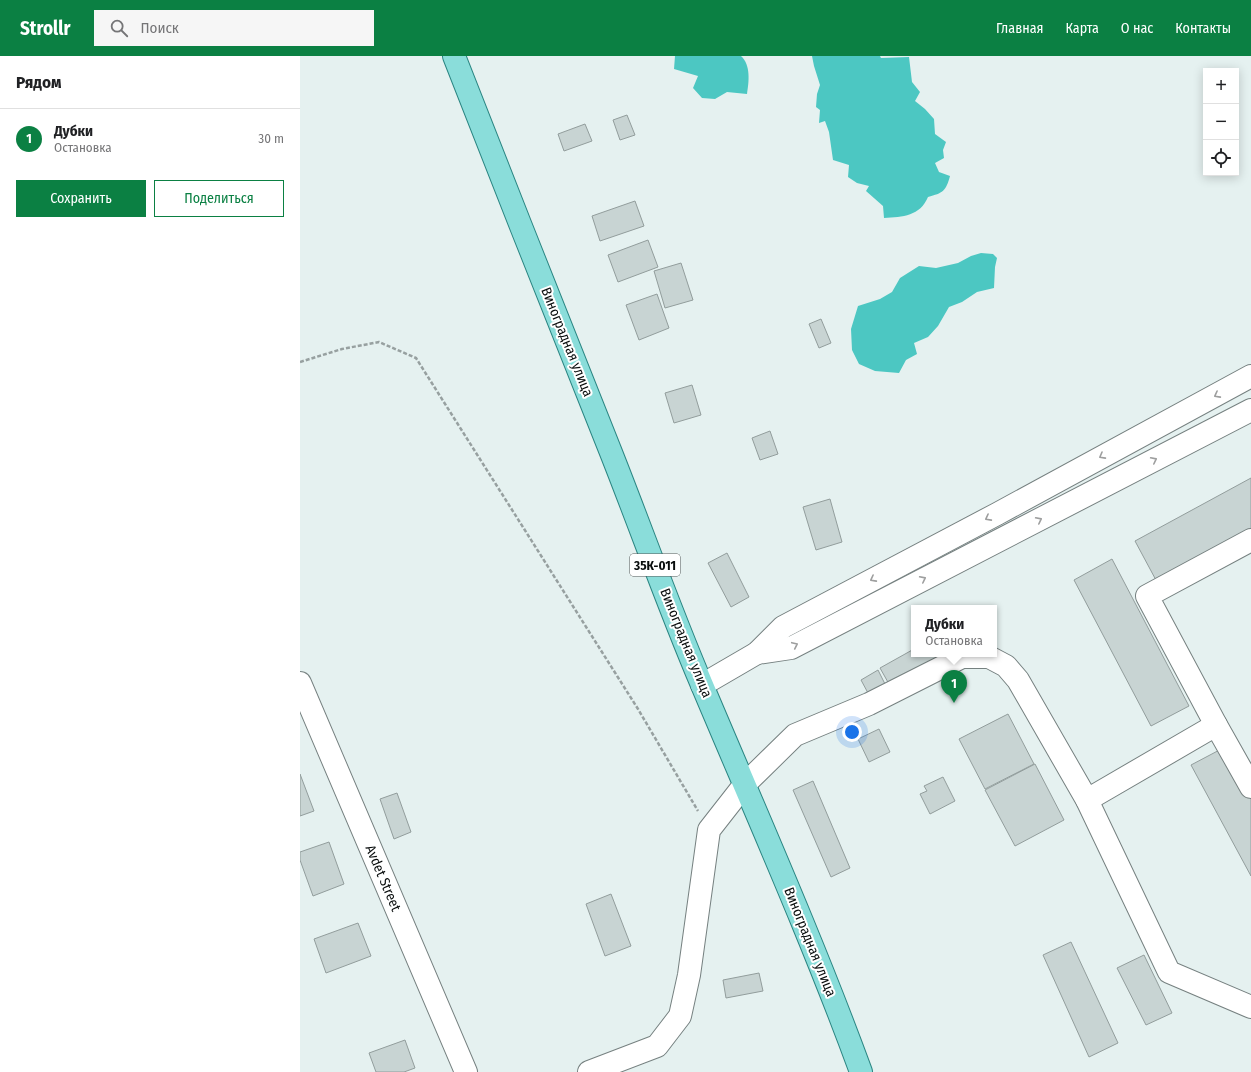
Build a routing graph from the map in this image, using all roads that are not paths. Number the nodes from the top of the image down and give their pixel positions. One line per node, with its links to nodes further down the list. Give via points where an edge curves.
1 (454, 56): 7 (main road, Виноградная улица / 35К-011)
2 (1251, 376): 5 (street, one-way to 5, via 783,627)
3 (1251, 410): 5 (street, one-way to 3, via 791,648)
4 (1251, 540): 8 (street, via 1147,596)
5 (757, 653): 7 (street)
6 (300, 683): 13 (street, Avdet Street)
7 (702, 685): 9 (main road, Виноградная улица / 35К-011)
8 (1216, 726): 10 (street); 11 (street)
9 (744, 784): 11 (street, via 795,735 869,704 962,657 989,657 1006,666 1018,680); 14 (street, via 709,830 689,975 680,1016 657,1046); 15 (main road, Виноградная улица / 35К-011)
10 (1251, 787)
11 (1087, 800): 12 (street, via 1169,972)
12 (1251, 1007)
13 (466, 1072)
14 (589, 1072)
15 (861, 1072)

